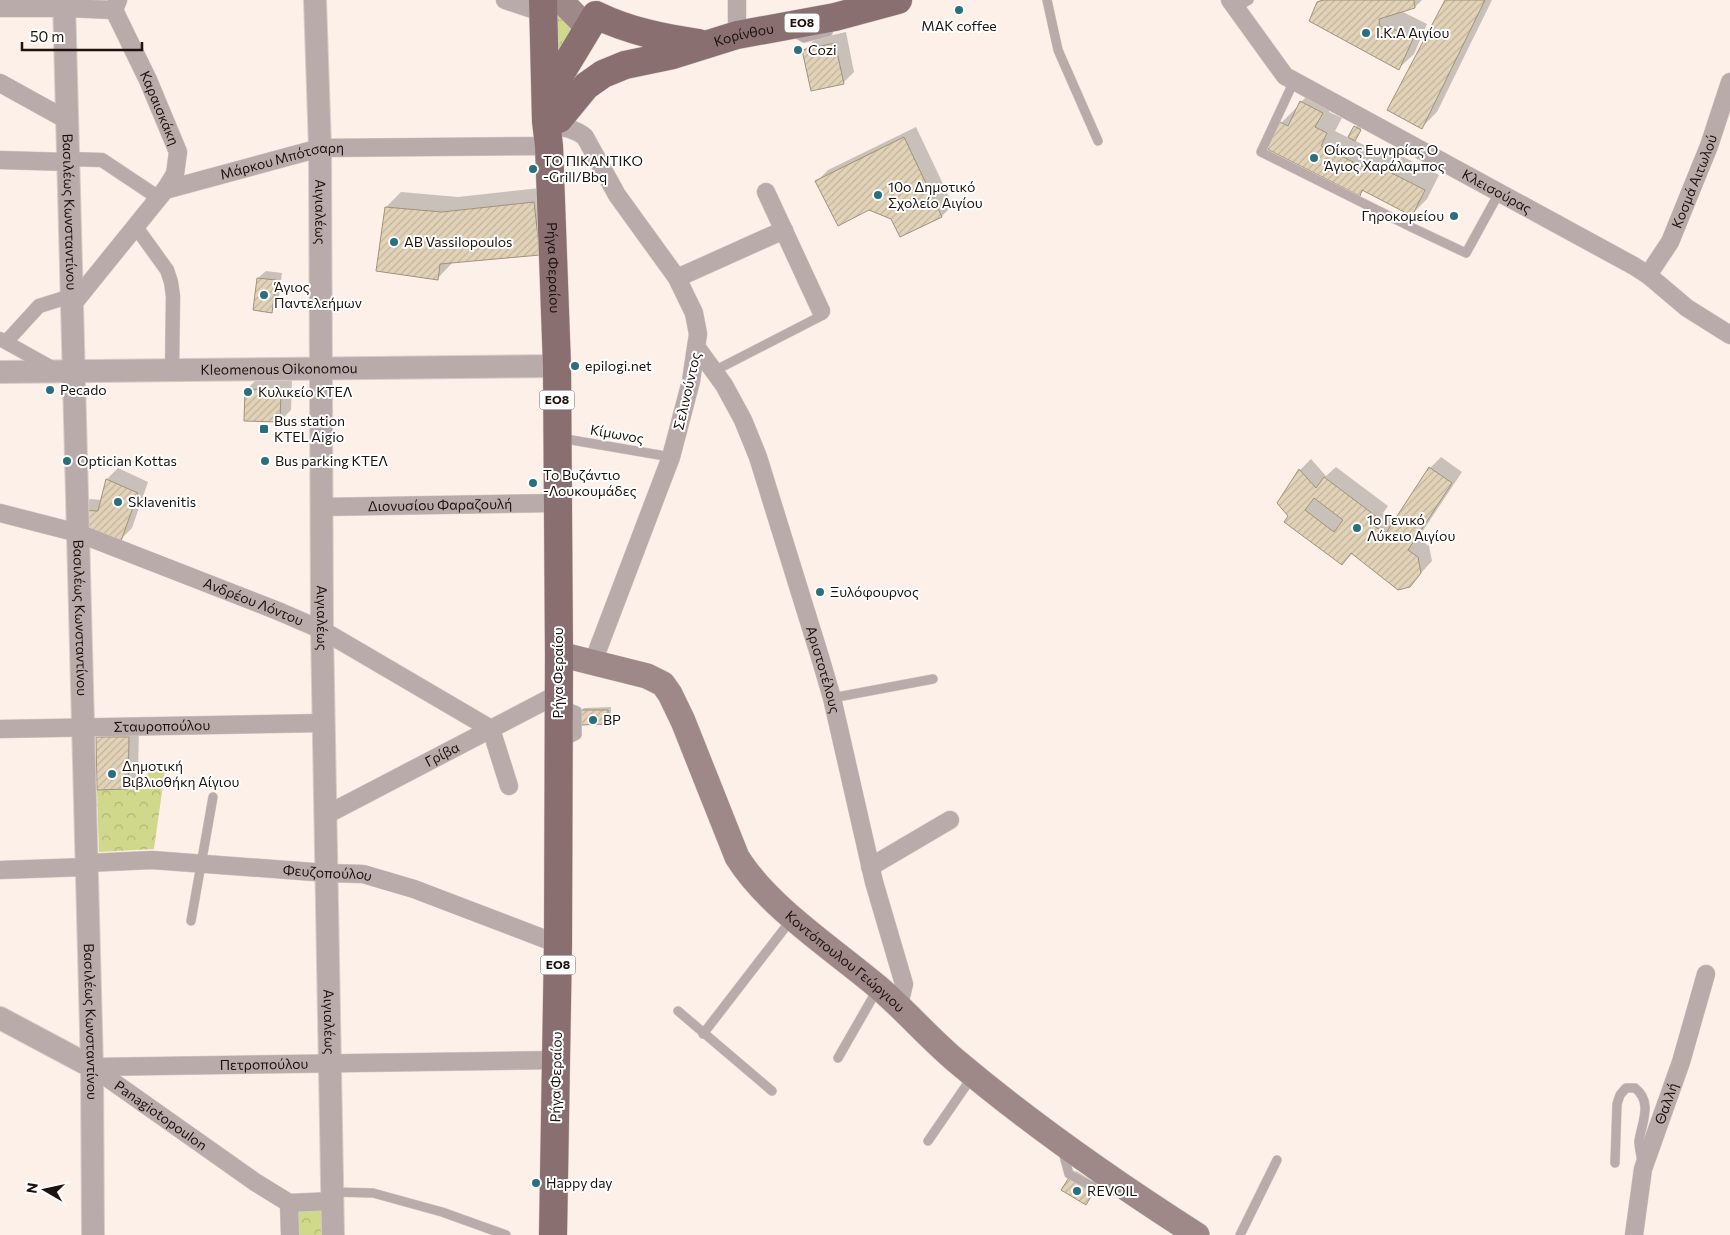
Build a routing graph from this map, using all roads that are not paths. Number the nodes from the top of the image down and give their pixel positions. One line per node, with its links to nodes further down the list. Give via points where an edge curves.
1 (315, 0): 22 (street, Αιγιαλέως)
2 (505, 0): 9 (street)
3 (572, 0): 12 (main road)
4 (737, 0): 13 (street)
5 (898, 0): 13 (main road, Κορίνθου / ΕΟ8, via 835,17)
6 (1048, 0): 21 (lane, via 1058,50)
7 (1238, 3): 16 (street, Κλεισούρας, via 1284,76)
8 (64, 4): 10 (street); 11 (street); 19 (street, Βασιλέως Κωνσταντίνου)
9 (549, 4): 12 (main road); 20 (main road, Ρήγα Φεραίου)
10 (116, 5): 27 (street, Καραισκάκη, via 178,152 175,174)
11 (0, 8)
12 (598, 25): 14 (main road, Κορίνθου / ΕΟ8); 15 (main road, ΕΟ8, via 629,47); 20 (main road, ΕΟ8, via 558,78)
13 (737, 35): 14 (main road, Κορίνθου / ΕΟ8)
14 (705, 44): 15 (main road, Κορίνθου / ΕΟ8)
15 (673, 55): 20 (main road, ΕΟ8, via 625,65 603,74 586,86)
16 (1294, 82): 26 (street, Κλεισούρας); 26 (lane, via 1261,152 1466,253)
17 (1730, 82): 30 (street, Κοσμά Αιτωλού, via 1709,146 1670,242)
18 (0, 83): 19 (street)
19 (67, 120): 24 (street, Βασιλέως Κωνσταντίνου)
20 (553, 125): 22 (street, Μάρκου Μπότσαρη); 31 (street, Σελινούντος, via 580,132 585,137 617,195); 37 (main road, Ρήγα Φεραίου / ΕΟ8)
21 (1098, 141)
22 (320, 148): 27 (street, Μάρκου Μπότσαρη); 38 (street, Αιγιαλέως)
23 (0, 160): 24 (street)
24 (68, 160): 27 (street, via 102,160); 32 (street, Βασιλέως Κωνσταντίνου)
25 (766, 192): 29 (street)
26 (1498, 193): 30 (street, Κλεισούρας)
27 (162, 194): 28 (street)
28 (136, 227): 32 (street); 39 (street, via 167,270 171,282)
29 (784, 230): 31 (street); 33 (street)
30 (1648, 274): 34 (street, Κλεισούρας, via 1687,308)
31 (678, 278): 36 (street, Σελινούντος, via 694,313)
32 (72, 300): 35 (street, via 39,306); 42 (street, Βασιλέως Κωνσταντίνου)
33 (821, 311): 40 (lane, via 823,315)
34 (1730, 335)
35 (3, 340): 42 (street)
36 (697, 348): 40 (street, Αριστοτέλους); 44 (street, Σελινούντος)
37 (557, 366): 38 (street, Kleomenous Oikonomou); 43 (main road, Ρήγα Φεραίου / ΕΟ8)
38 (321, 369): 39 (street, Kleomenous Oikonomou); 46 (street, Αιγιαλέως)
39 (172, 371): 42 (street, Kleomenous Oikonomou)
40 (714, 371): 53 (street, Αριστοτέλους, via 743,420 758,456)
41 (0, 372): 42 (street, Kleomenous Oikonomou)
42 (66, 372): 48 (street, Βασιλέως Κωνσταντίνου)
43 (557, 437): 44 (lane, Κίμωνος); 45 (main road, Ρήγα Φεραίου / ΕΟ8)
44 (671, 457): 51 (street, Σελινούντος)
45 (558, 503): 46 (street, Διονυσίου Φαραζουλή); 50 (main road, Ρήγα Φεραίου / ΕΟ8)
46 (322, 507): 49 (street, Αιγιαλέως)
47 (0, 513): 48 (street, Ανδρέου Λόντου)
48 (78, 533): 49 (street, Ανδρέου Λόντου); 56 (street, Βασιλέως Κωνσταντίνου)
49 (322, 630): 55 (street, Αιγιαλέως); 58 (street, Ανδρέου Λόντου)
50 (559, 654): 51 (main road, Κοντόπουλου Γεώργιου); 54 (main road, Ρήγα Φεραίου / ΕΟ8)
51 (593, 662): 68 (main road, Κοντόπουλου Γεώργιου, via 648,676 664,684 683,722 737,857 755,882)
52 (933, 679): 53 (lane)
53 (832, 698): 65 (street, Αριστοτέλους)
54 (558, 699): 58 (street, Γρίβα); 70 (main road, Ρήγα Φεραίου / ΕΟ8)
55 (324, 723): 56 (street, Σταυροπούλου); 61 (street, Αιγιαλέως)
56 (83, 727): 57 (street, Σταυροπούλου); 63 (street, Βασιλέως Κωνσταντίνου)
57 (0, 729)
58 (490, 729): 59 (street); 61 (street, Γρίβα)
59 (509, 786)
60 (213, 797): 64 (lane)
61 (326, 814): 67 (street, Αιγιαλέως)
62 (950, 820): 65 (street)
63 (86, 865): 64 (street, Φευζοπούλου, via 152,860); 66 (street, Φευζοπούλου); 80 (street, Βασιλέως Κωνσταντίνου)
64 (201, 865): 67 (street, Φευζοπούλου); 69 (lane)
65 (870, 867): 73 (street, Αριστοτέλους, via 904,984)
66 (0, 870)
67 (327, 873): 70 (street, Φευζοπούλου, via 363,874 414,889); 79 (street, Αιγιαλέως)
68 (793, 918): 72 (main road, Κοντόπουλου Γεώργιου); 76 (lane)
69 (191, 921)
70 (558, 944): 78 (main road, Ρήγα Φεραίου / ΕΟ8)
71 (1706, 974): 86 (street, Θαλλή, via 1681,1062)
72 (878, 987): 73 (main road, Κοντόπουλου Γεώργιου); 77 (lane)
73 (898, 1005): 81 (main road, Κοντόπουλου Γεώργιου)
74 (678, 1011): 76 (lane)
75 (0, 1018): 80 (street, Panagiotopoulon)
76 (703, 1034): 82 (lane)
77 (838, 1058)
78 (556, 1060): 79 (street, Πετροπούλου); 93 (main road, Ρήγα Φεραίου / ΕΟ8)
79 (330, 1063): 80 (street, Πετροπούλου); 87 (street, Αιγιαλέως)
80 (92, 1067): 88 (street, Panagiotopoulon, via 255,1182); 89 (street, Βασιλέως Κωνσταντίνου)
81 (973, 1075): 83 (lane); 94 (main road, Κοντόπουλου Γεώργιου, via 1061,1142)
82 (772, 1091)
83 (928, 1141)
84 (1277, 1160): 95 (lane)
85 (1615, 1163): 86 (lane, via 1617,1104 1626,1088 1635,1088 1642,1093 1645,1109 1639,1144)
86 (1643, 1169): 96 (street, Θαλλή)
87 (332, 1197): 88 (street); 91 (street, Αιγιαλέως); 92 (lane, via 373,1192)
88 (289, 1202): 90 (street)
89 (93, 1235)
90 (290, 1235)
91 (333, 1235)
92 (506, 1235)
93 (553, 1235)
94 (1198, 1235)
95 (1240, 1235)
96 (1634, 1235)

